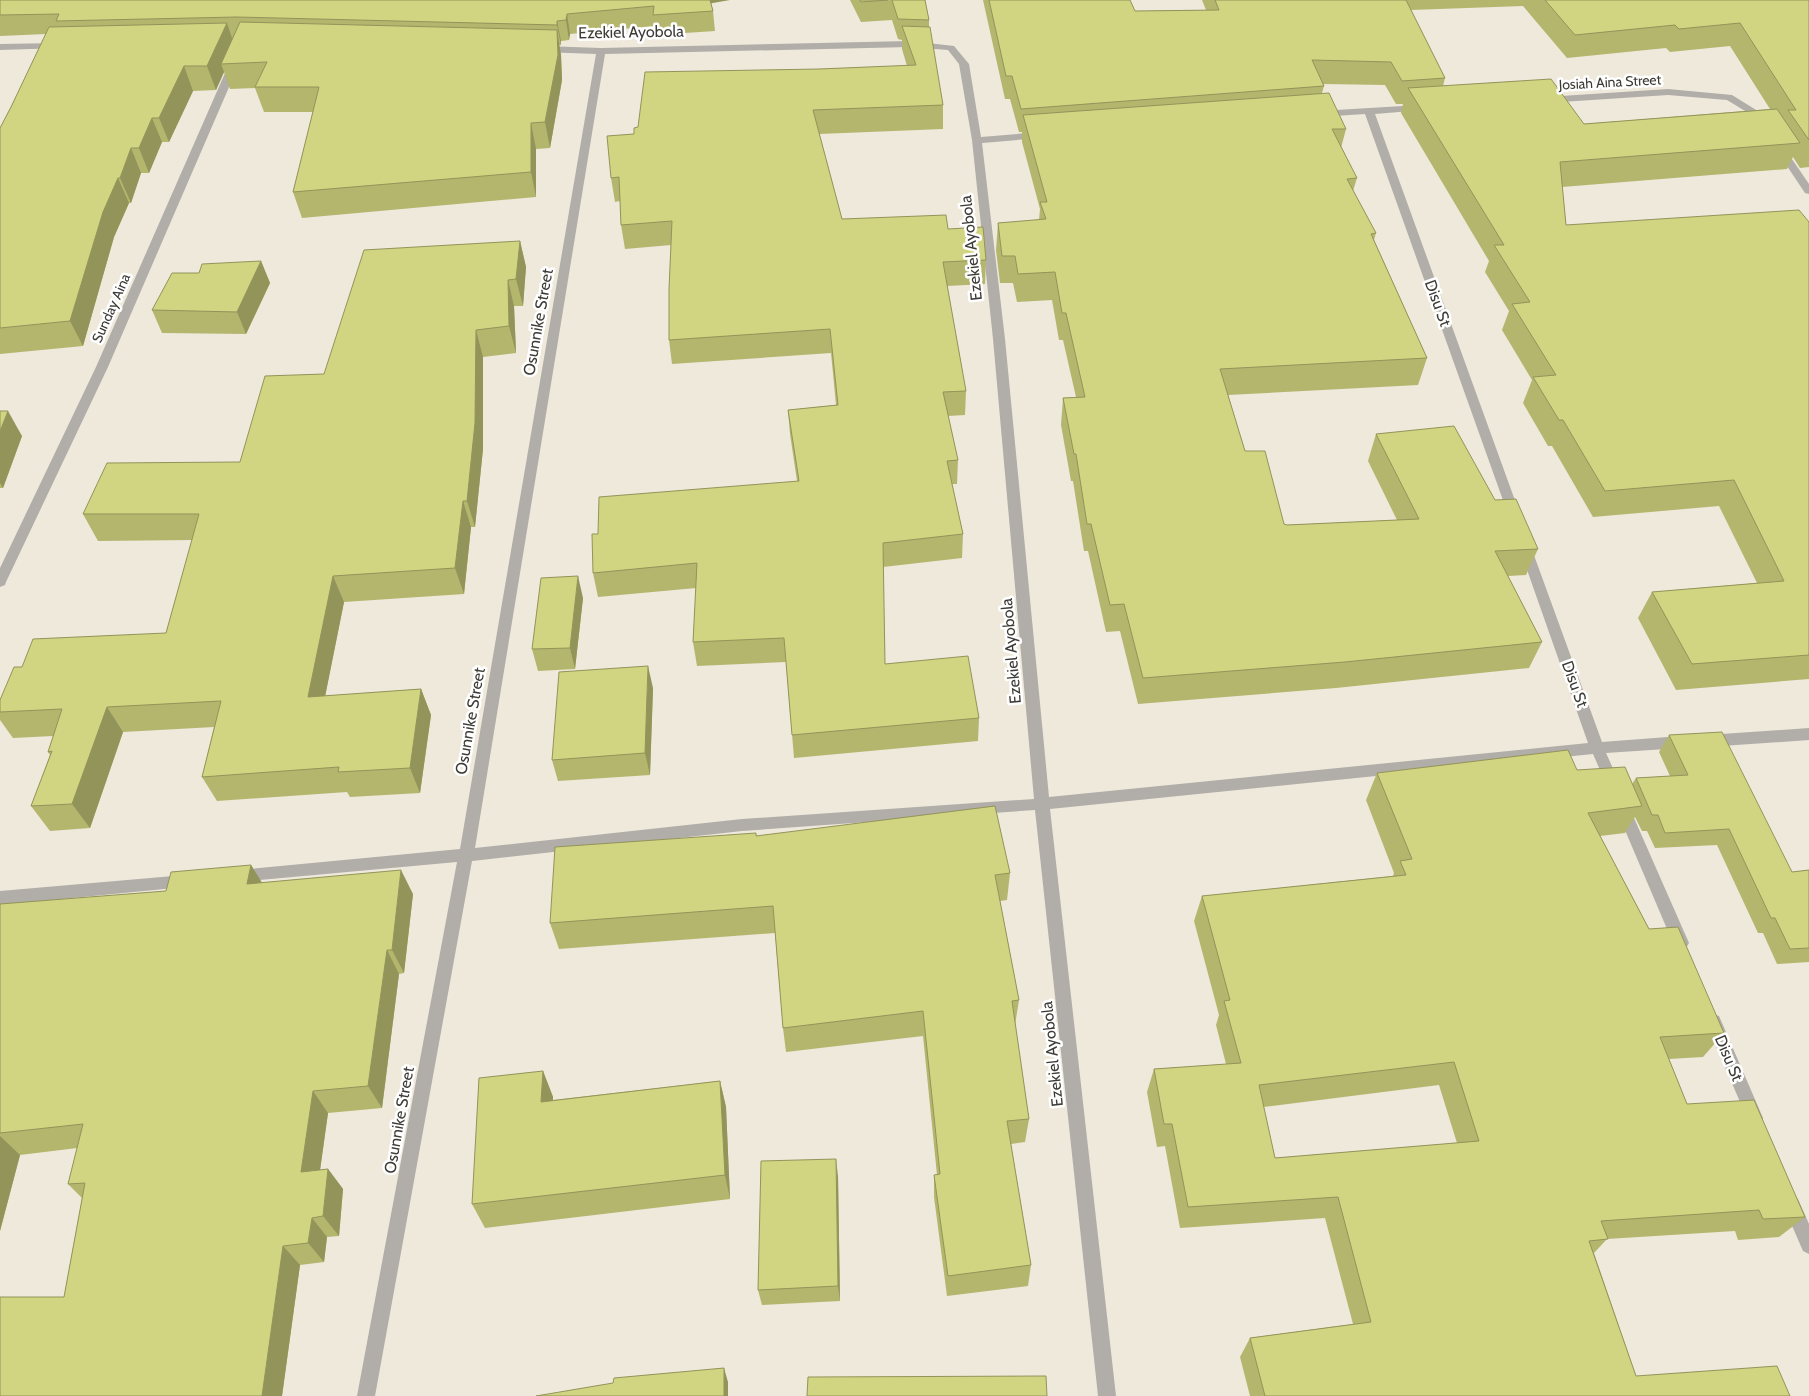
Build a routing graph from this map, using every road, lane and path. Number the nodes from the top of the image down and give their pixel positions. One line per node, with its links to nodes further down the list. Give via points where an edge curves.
1 (68, 46): 2 (street)
2 (0, 48)
3 (532, 49): 5 (street, Ezekiel Ayobola)
4 (240, 51): 13 (street, Sunday Aina, via 102,367)
5 (602, 51): 11 (street, Ezekiel Ayobola, via 910,44 951,48 964,64); 17 (street, Osunnike Street)
6 (1538, 100): 12 (street, Josiah Aina Street, via 1668,92 1729,97 1758,115)
7 (1429, 107): 8 (street)
8 (1369, 111): 9 (street); 15 (street, Disu St)
9 (1304, 115)
10 (1047, 135): 11 (street)
11 (978, 140): 16 (street, Ezekiel Ayobola)
12 (1807, 187)
13 (0, 582)
14 (1809, 734): 15 (street)
15 (1598, 748): 16 (street); 21 (street, Disu St)
16 (1042, 804): 17 (street, via 742,825); 27 (street, Ezekiel Ayobola)
17 (466, 855): 18 (street); 26 (street, Osunnike Street)
18 (228, 877)
19 (198, 880): 20 (street)
20 (0, 898)
21 (1686, 956)
22 (1709, 1010): 23 (street, Disu St)
23 (1763, 1137)
24 (1786, 1191): 25 (street)
25 (1809, 1245)
26 (366, 1396)
27 (1107, 1396)

